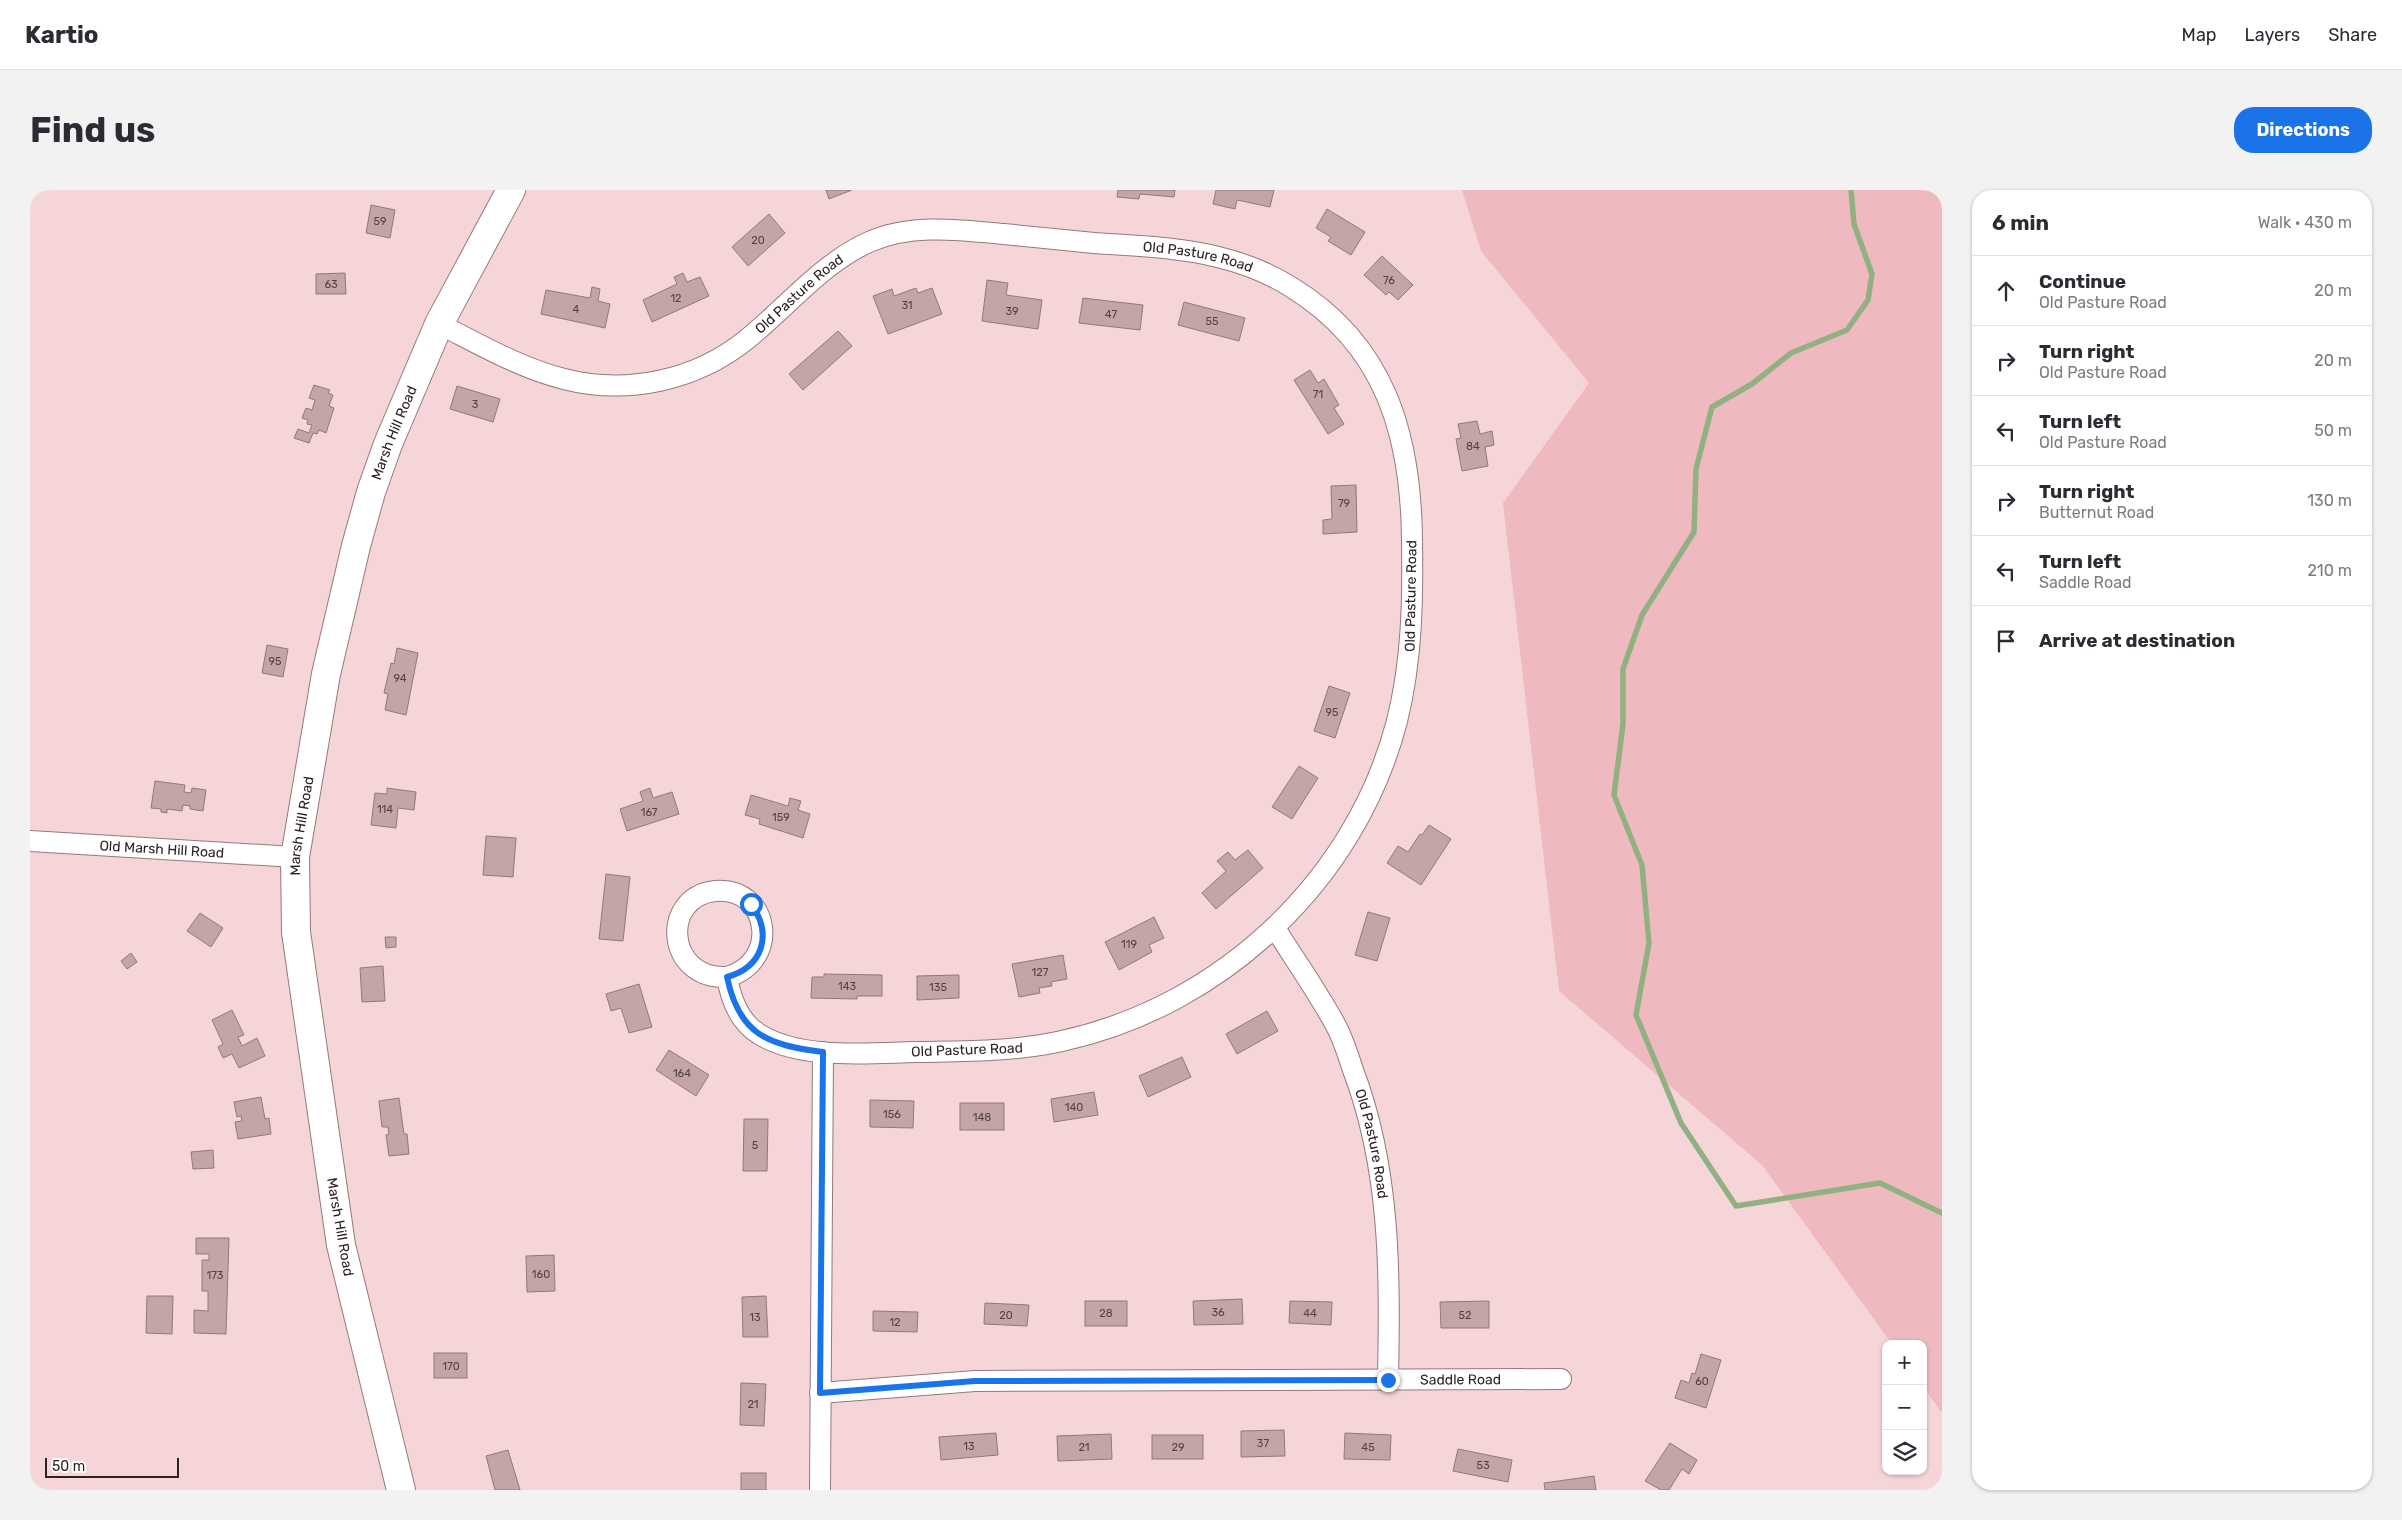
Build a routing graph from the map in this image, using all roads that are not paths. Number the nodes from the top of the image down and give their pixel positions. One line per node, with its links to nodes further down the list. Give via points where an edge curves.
1 (511, 190): 2 (street, Marsh Hill Road)
2 (439, 324): 4 (street, Marsh Hill Road, via 388,444 356,546 326,674); 5 (street, Old Pasture Road, via 558,378 590,385 669,379 696,370 744,342 837,260 854,250 893,234 933,229 1214,256 1266,274 1314,303 1354,342 1370,365 1384,389 1403,442 1412,507 1410,648 1396,724 1373,790 1338,853)
3 (30, 842): 4 (street, Old Marsh Hill Road)
4 (295, 857): 11 (street, Marsh Hill Road, via 296,932 341,1245)
5 (1275, 928): 7 (street, Old Pasture Road, via 1254,947 1185,995 1139,1017 1080,1037 992,1051); 9 (street, Old Pasture Road, via 1336,1025 1370,1122 1380,1163 1388,1244)
6 (727, 977): 6 (street, via 753,962 761,948 763,933 758,913 751,904 734,893 713,892 704,894 687,907 678,926 678,946 697,971 711,977); 7 (street, Old Pasture Road, via 736,1009 744,1022 757,1033 784,1045)
7 (823, 1052): 10 (street)
8 (1561, 1379): 9 (street, Saddle Road)
9 (1388, 1380): 10 (street, Saddle Road, via 975,1381)
10 (820, 1393): 12 (street)
11 (401, 1490)
12 (820, 1490)

